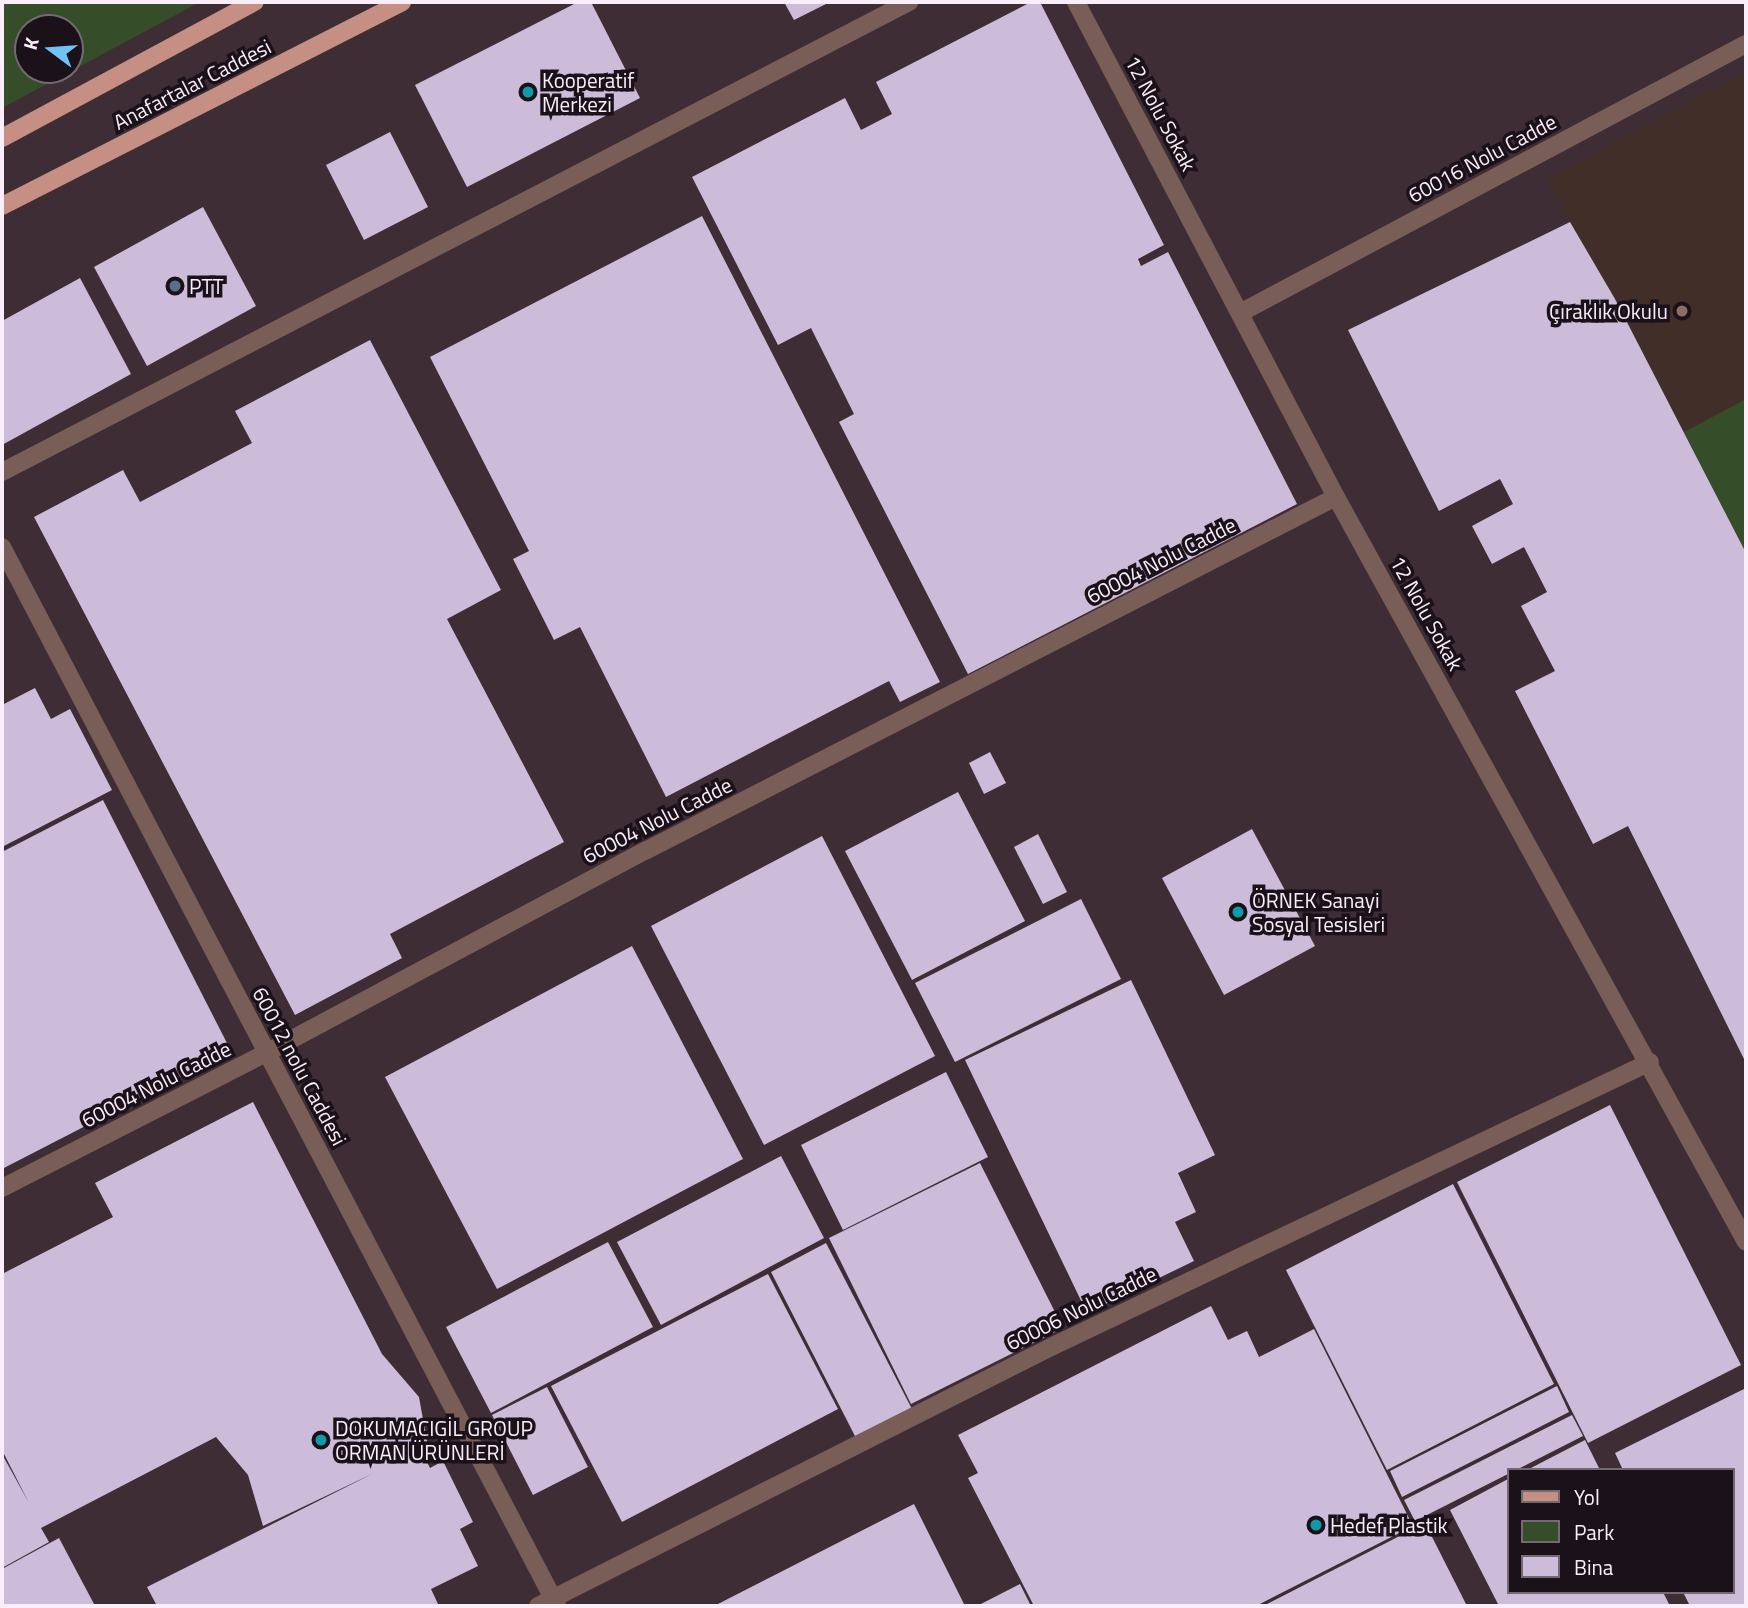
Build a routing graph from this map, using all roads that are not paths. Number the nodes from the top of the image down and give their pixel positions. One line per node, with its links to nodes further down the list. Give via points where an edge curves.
1 (255, 2): 6 (main road, Anafartalar Caddesi)
2 (402, 2): 7 (main road, Anafartalar Caddesi)
3 (909, 2): 9 (street)
4 (1076, 2): 8 (street, 12 Nolu Sokak)
5 (1746, 44): 8 (street, 60016 Nolu Cadde)
6 (2, 138)
7 (2, 206)
8 (1240, 313): 10 (street, 12 Nolu Sokak)
9 (2, 472)
10 (1336, 496): 12 (street, 60004 Nolu Cadde, via 645,851); 13 (street, 12 Nolu Sokak)
11 (2, 547): 12 (street, 60012 nolu Caddesi)
12 (268, 1052): 14 (street, 60004 Nolu Cadde); 16 (street, 60012 nolu Caddesi)
13 (1650, 1062): 15 (street, 12 Nolu Sokak); 16 (street, 60006 Nolu Cadde, via 1054,1346)
14 (2, 1188)
15 (1746, 1242)
16 (549, 1604)

